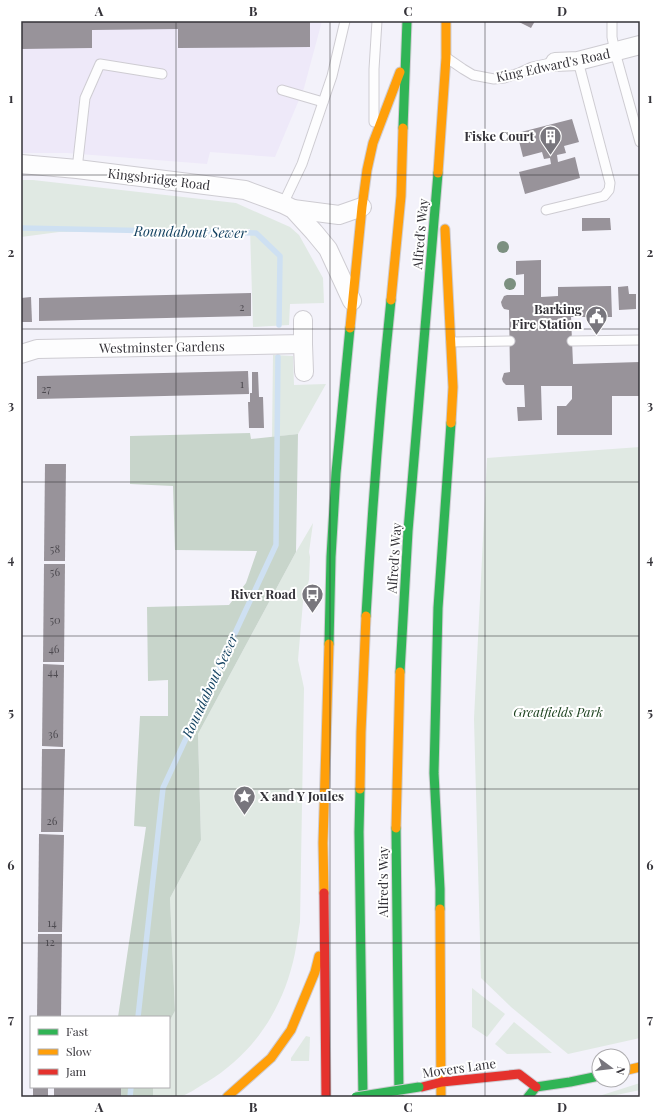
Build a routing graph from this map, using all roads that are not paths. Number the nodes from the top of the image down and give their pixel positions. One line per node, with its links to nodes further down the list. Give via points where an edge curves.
1 (345, 21): 14 (lane)
2 (377, 21): 16 (lane)
3 (407, 21): 7 (main road, Alfred's Way)
4 (446, 21): 9 (main road, Alfred's Way)
5 (612, 21): 8 (lane)
6 (640, 45): 8 (street, King Edward's Road)
7 (407, 52): 16 (main road); 39 (main road, Alfred's Way, via 401,196 384,365 365,630 359,832)
8 (615, 52): 10 (street, King Edward's Road); 15 (lane)
9 (446, 58): 11 (lane, King Edward's Road, via 474,75 494,79); 17 (main road, Alfred's Way)
10 (578, 61): 11 (street, King Edward's Road); 22 (lane, via 610,182 609,190 604,196)
11 (555, 62)
12 (162, 74): 19 (lane, via 100,64 85,98)
13 (282, 90): 14 (lane)
14 (323, 102): 20 (lane)
15 (640, 142)
16 (373, 143): 21 (main road)
17 (440, 146): 28 (main road); 40 (main road, Alfred's Way, via 402,639 396,833)
18 (21, 164): 19 (street, Kingsbridge Road)
19 (77, 169): 20 (street, Kingsbridge Road, via 245,190)
20 (288, 206): 21 (street, Kingsbridge Road, via 339,215); 23 (street, Kingsbridge Road, via 328,249)
21 (362, 206): 23 (main road)
22 (546, 210)
23 (352, 302): 32 (main road, via 330,557 323,843)
24 (303, 320): 29 (street)
25 (572, 340): 26 (lane)
26 (640, 340)
27 (510, 341): 28 (lane)
28 (451, 342): 34 (main road, via 453,387 438,608 434,773 440,889)
29 (303, 344): 30 (street, Westminster Gardens, via 37,349); 31 (street)
30 (21, 354)
31 (304, 372)
32 (325, 929): 36 (main road, via 315,972 291,1030 271,1058); 37 (main road)
33 (591, 1078): 35 (main road)
34 (442, 1082): 35 (main road, Movers Lane, via 519,1074); 38 (main road, Movers Lane, bridge); 41 (main road)
35 (536, 1087): 42 (main road)
36 (227, 1097)
37 (326, 1097)
38 (356, 1097)
39 (363, 1097)
40 (399, 1097)
41 (441, 1097)
42 (528, 1097)

